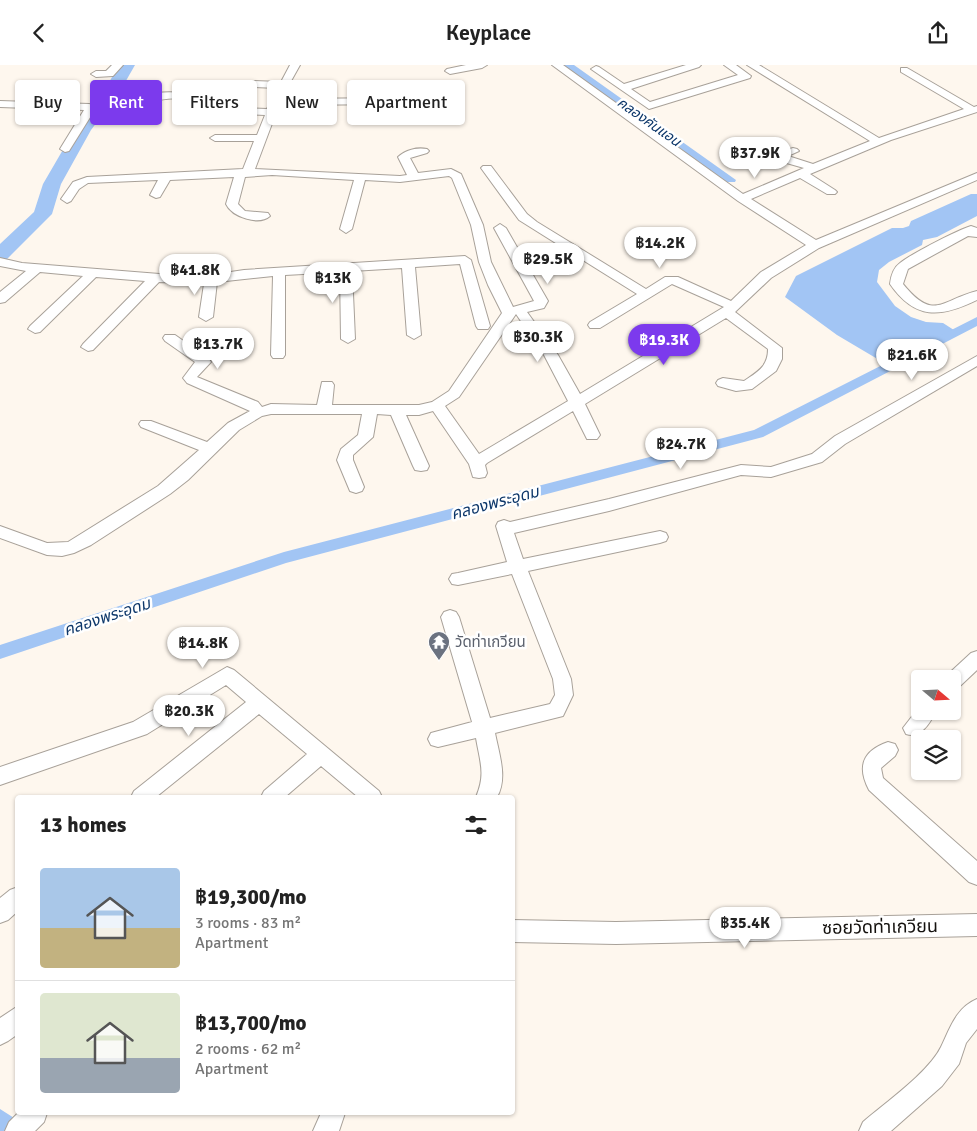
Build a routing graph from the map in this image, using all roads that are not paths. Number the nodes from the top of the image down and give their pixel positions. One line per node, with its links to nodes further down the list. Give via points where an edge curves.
1 (118, 65): 11 (street, via 109,74)
2 (294, 65): 12 (street)
3 (482, 65): 10 (street)
4 (557, 65): 17 (street)
5 (611, 65): 13 (street, via 596,69)
6 (696, 65): 13 (street)
7 (729, 65): 15 (street, via 746,75 649,106)
8 (752, 65): 24 (street)
9 (904, 70): 19 (street)
10 (450, 71)
11 (96, 74)
12 (286, 80)
13 (622, 88): 15 (street)
14 (162, 97): 18 (street, via 201,97 210,101 208,108 211,110)
15 (636, 97): 17 (street)
16 (0, 104): 25 (street, via 89,107)
17 (612, 104): 39 (street)
18 (267, 107)
19 (975, 109): 24 (street)
20 (267, 120): 21 (street)
21 (263, 128): 22 (street); 23 (street); 30 (street)
22 (239, 129)
23 (214, 138)
24 (879, 142): 29 (street)
25 (65, 149)
26 (423, 151): 35 (street, via 404,157)
27 (793, 151): 29 (street, via 778,156 789,163 802,163)
28 (487, 167): 53 (street, via 522,217)
29 (814, 168): 31 (street)
30 (245, 172): 32 (street); 34 (street); 40 (street, via 232,205 237,213)
31 (801, 173): 36 (street); 39 (street)
32 (166, 176): 37 (street); 38 (street, via 79,182)
33 (977, 176): 44 (street)
34 (360, 177): 35 (street); 42 (street)
35 (414, 177): 57 (street, via 446,171 457,176 477,225 494,285)
36 (831, 192)
37 (156, 195)
38 (67, 199)
39 (742, 199): 44 (street)
40 (264, 216)
41 (500, 228): 57 (street, via 541,301 539,305)
42 (346, 229)
43 (975, 230): 54 (street, via 903,265 896,284 928,311 948,309)
44 (815, 245): 56 (street, via 766,275)
45 (0, 263): 48 (street)
46 (408, 264): 47 (street); 60 (street, via 466,260); 62 (street)
47 (346, 268): 50 (street); 64 (street)
48 (37, 269): 49 (street); 55 (street)
49 (94, 272): 51 (street); 61 (street)
50 (279, 272): 52 (street); 66 (street)
51 (155, 277): 52 (street); 65 (street)
52 (211, 279): 58 (street)
53 (646, 294): 56 (street, via 674,279); 59 (street)
54 (977, 295)
55 (0, 299)
56 (729, 309): 68 (street, via 775,348 775,359 771,369 747,386); 70 (street)
57 (514, 312): 70 (street, via 532,325); 71 (street, via 454,394)
58 (206, 317)
59 (595, 325)
60 (483, 326)
61 (35, 329)
62 (414, 335)
63 (170, 338): 73 (street, via 204,362 190,378 192,380 253,405)
64 (348, 339)
65 (88, 347)
66 (278, 355)
67 (977, 360): 83 (street, via 840,440 817,458 771,472 741,469 608,505 504,527)
68 (723, 383)
69 (328, 385): 74 (street)
70 (577, 401): 71 (street, via 478,467); 77 (street)
71 (437, 405): 72 (street, via 419,410)
72 (396, 410): 75 (street); 79 (street)
73 (258, 411): 74 (street); 78 (street, via 241,419)
74 (318, 413): 75 (street)
75 (369, 414): 80 (street, via 365,437 346,453 345,460)
76 (146, 424): 78 (street)
77 (592, 435)
78 (210, 449): 81 (street, via 154,497 76,546 61,550)
79 (421, 466)
80 (356, 487)
81 (0, 532)
82 (660, 537): 83 (street)
83 (518, 566): 84 (street); 91 (street, via 562,679 564,695 556,709)
84 (458, 579)
85 (450, 617): 91 (street)
86 (977, 658): 87 (street)
87 (961, 673)
88 (259, 703): 94 (street); 95 (street, via 227,675 140,728); 96 (street)
89 (920, 720): 90 (street)
90 (913, 728)
91 (484, 729): 92 (street); 99 (street, via 493,777 492,789)
92 (438, 739)
93 (888, 749): 100 (street, via 870,769 876,784)
94 (320, 755): 97 (street); 98 (street)
95 (0, 776)
96 (144, 795)
97 (273, 795)
98 (370, 795)
99 (488, 795)
100 (977, 875)
101 (15, 900): 102 (street)
102 (0, 912)
103 (977, 925): 104 (street, ซอยวัดท่าเกวียน, via 616,933)
104 (515, 931)
105 (977, 1011): 112 (street, via 962,1028 950,1055 933,1077)
106 (15, 1020): 107 (street)
107 (0, 1033)
108 (34, 1115): 110 (street)
109 (333, 1115): 111 (street)
110 (18, 1131)
111 (326, 1131)
112 (872, 1131)

